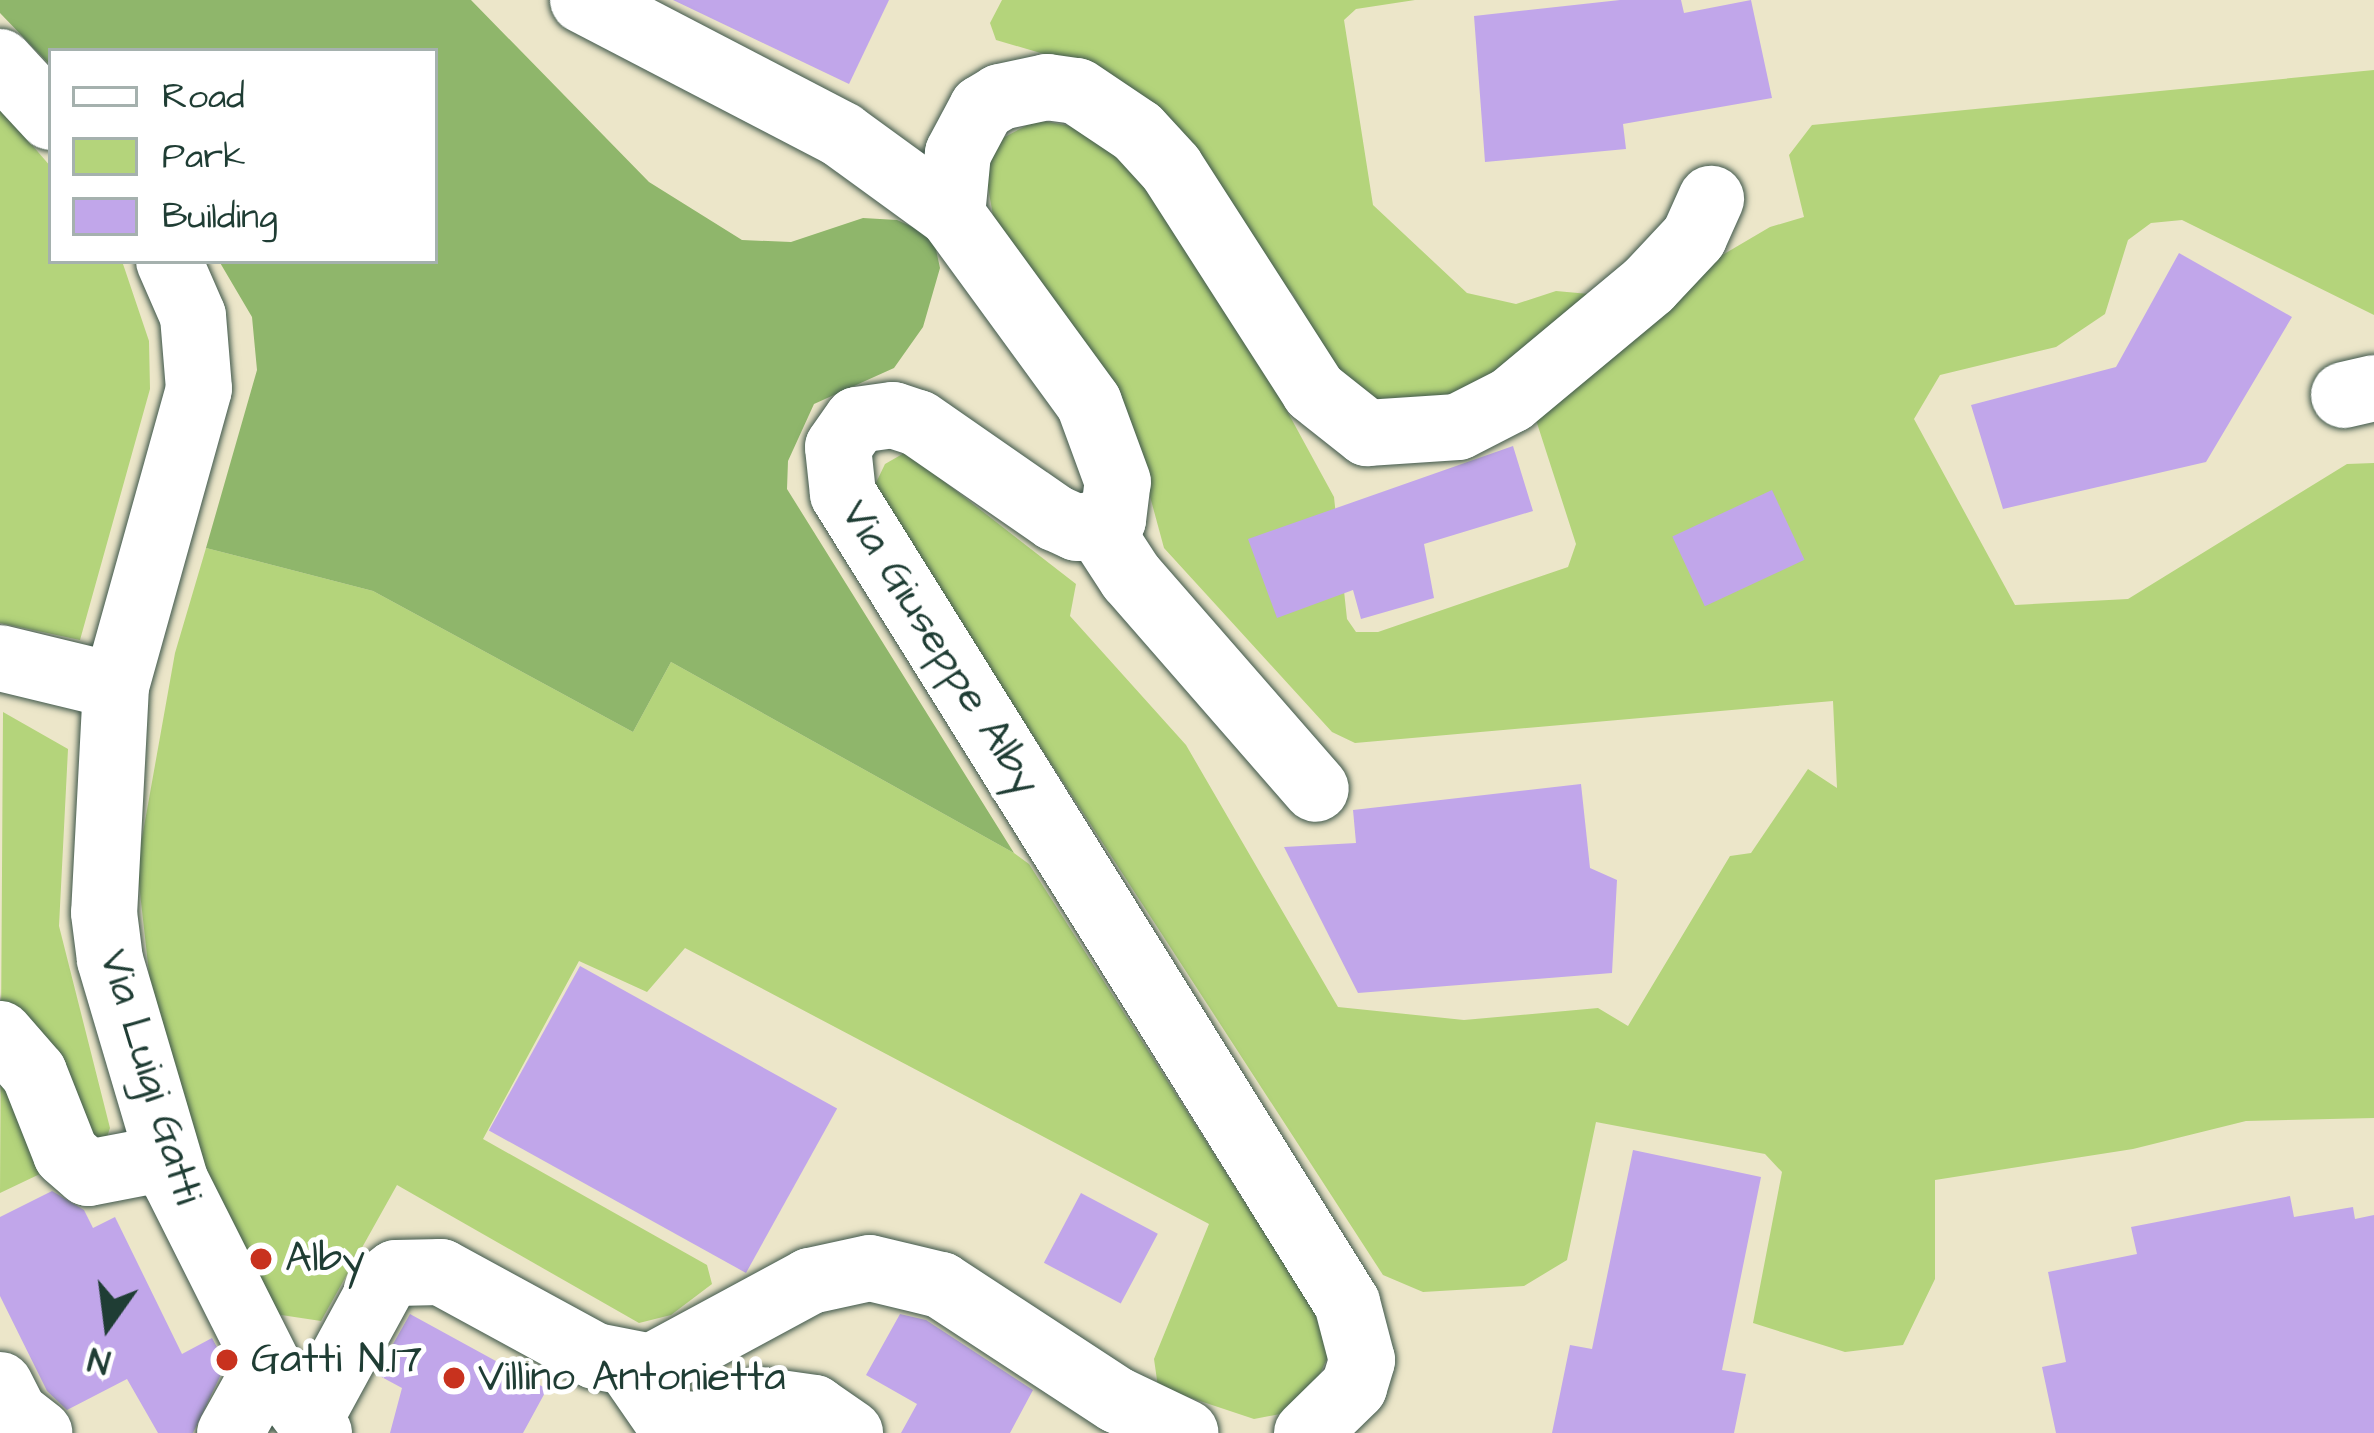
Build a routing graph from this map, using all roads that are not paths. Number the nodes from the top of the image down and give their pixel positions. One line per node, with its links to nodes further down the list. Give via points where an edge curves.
1 (583, 0): 5 (street, via 842,136)
2 (0, 62): 3 (street)
3 (48, 114)
4 (1711, 199): 5 (street, via 1694,237 1648,285 1511,400 1458,427 1367,434 1315,391 1171,168 1114,111 1047,86 982,108 952,170)
5 (952, 215): 7 (street, via 1089,403 1118,482 1113,520)
6 (170, 264): 9 (street, Via Luigi Gatti, via 193,316 199,389)
7 (1100, 528): 10 (street, via 1131,578); 16 (street, Via Giuseppe Alby, via 1054,518 919,423 893,415 857,420 838,447 843,494 1347,1303 1361,1360)
8 (0, 658): 9 (street)
9 (116, 686): 12 (street, Via Luigi Gatti, via 104,913)
10 (1316, 789)
11 (0, 1034): 12 (street, via 34,1073 66,1154 88,1173)
12 (166, 1158): 13 (street, Via Luigi Gatti)
13 (268, 1365): 17 (street, Via Luigi Gatti); 19 (street)
14 (630, 1366): 17 (street, via 595,1356 441,1272 416,1268 383,1282); 20 (street, via 670,1424 718,1425 758,1400 814,1408); 21 (street, via 669,1360 810,1281 871,1268 941,1285 1117,1400)
15 (0, 1385): 18 (street, via 15,1414)
16 (1344, 1425)
17 (315, 1426)
18 (39, 1433)
19 (230, 1433)
20 (850, 1433)
21 (1186, 1433)

